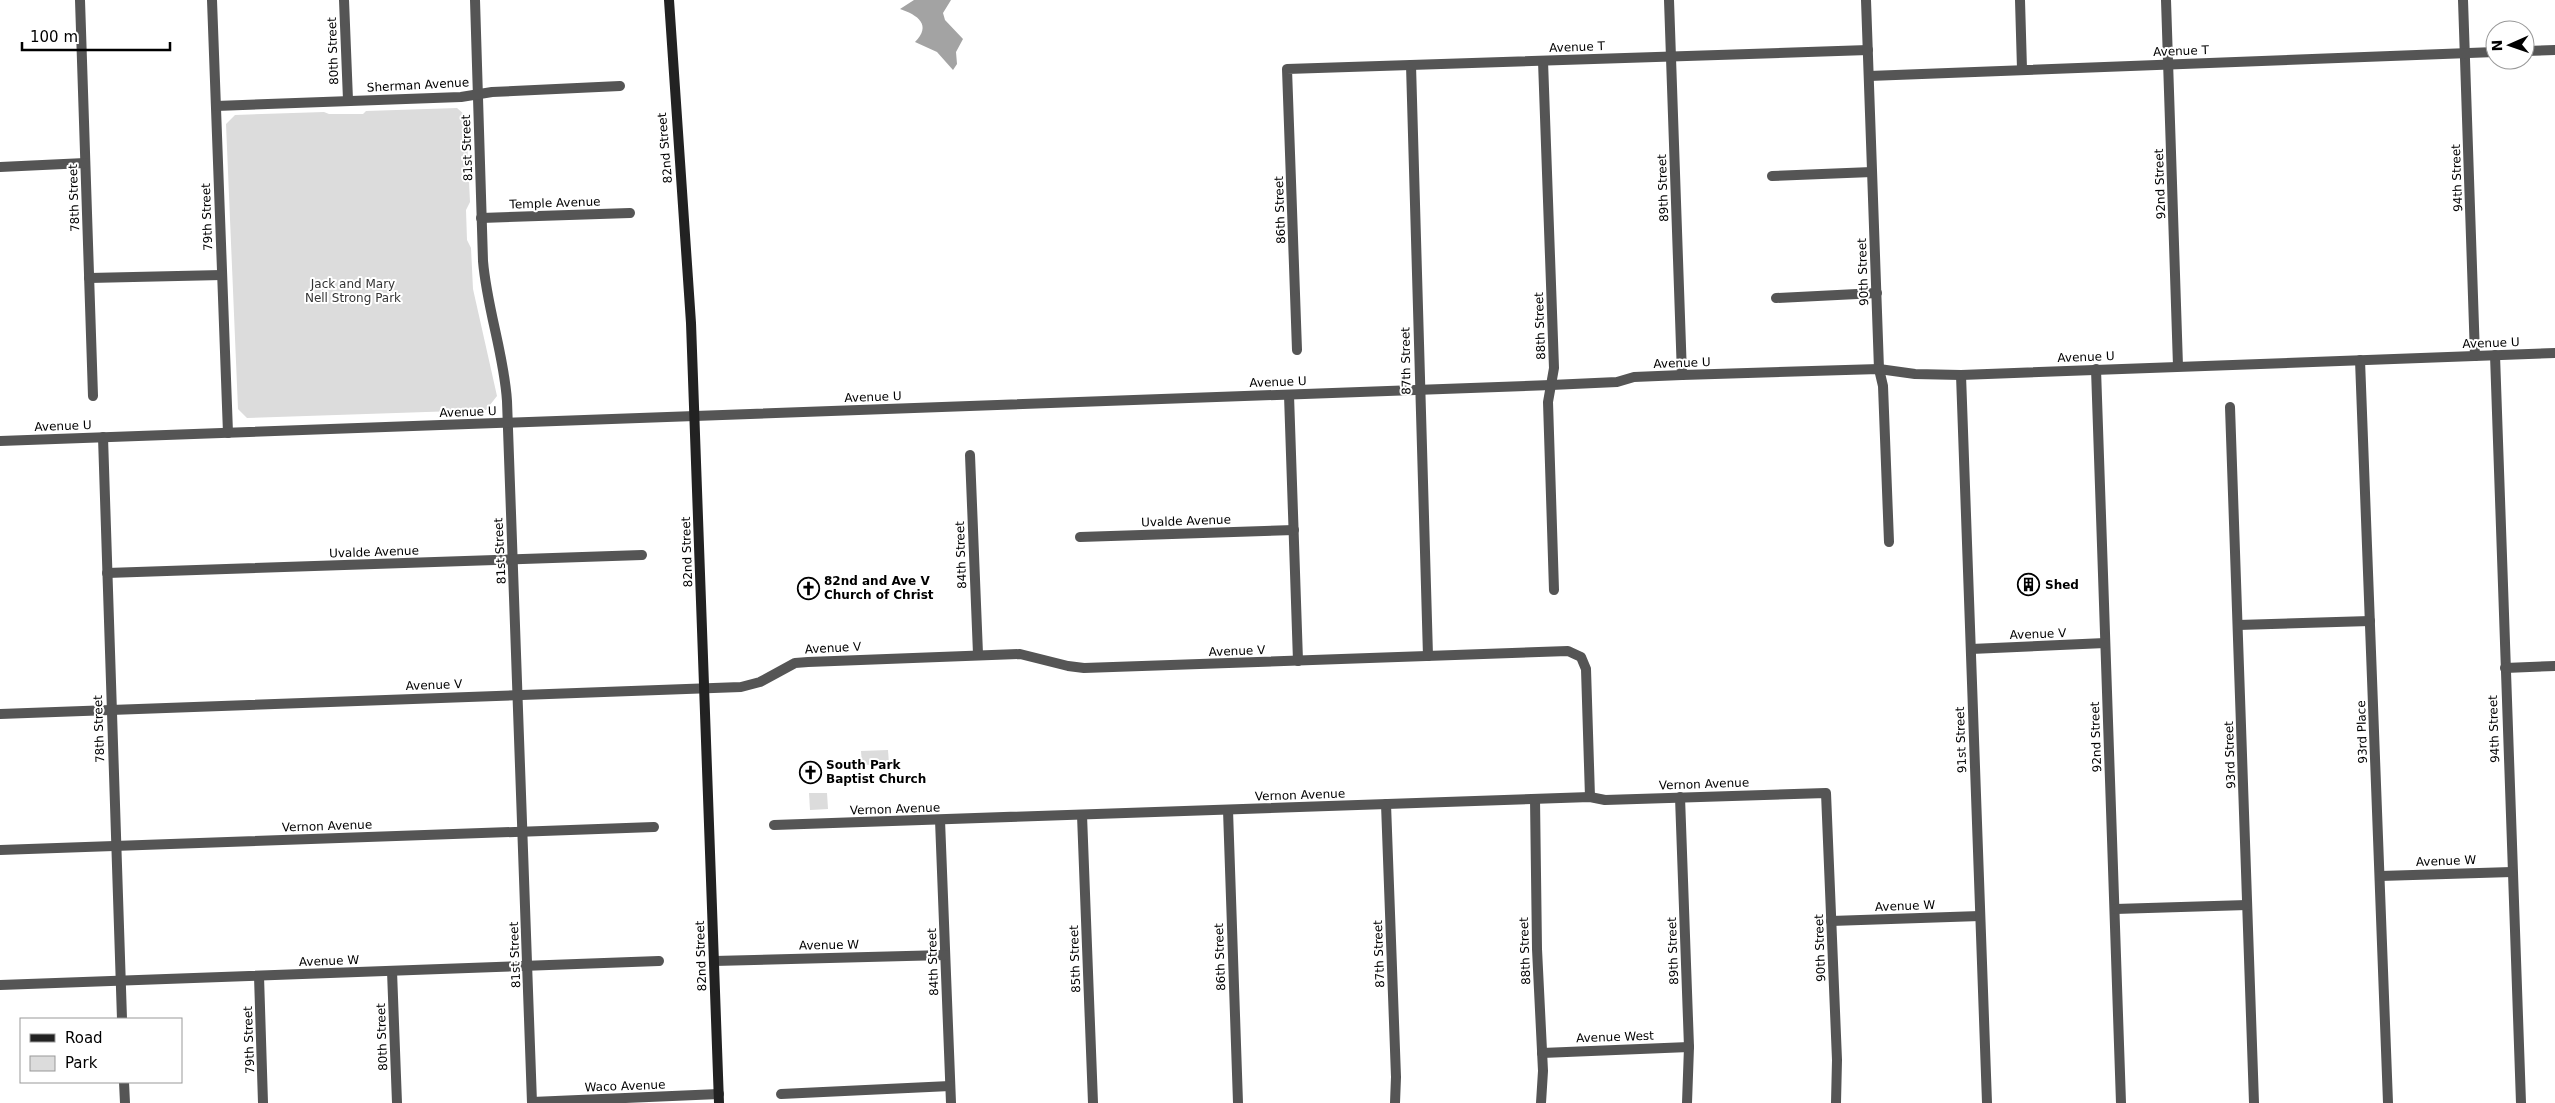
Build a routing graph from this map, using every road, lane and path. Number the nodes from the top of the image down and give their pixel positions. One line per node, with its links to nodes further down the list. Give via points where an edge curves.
1 (80, 0): 27 (street, 78th Street)
2 (212, 0): 26 (street, 79th Street)
3 (344, 0): 25 (street, 80th Street)
4 (475, 0): 24 (street, 81st Street)
5 (669, 0): 52 (main road, 82nd Street)
6 (1669, 0): 16 (street, 89th Street)
7 (1866, 0): 11 (street, 90th Street)
8 (2020, 0): 21 (street)
9 (2166, 0): 18 (street, 92nd Street)
10 (2463, 0): 15 (street, 94th Street)
11 (1868, 50): 16 (street, Avenue T); 22 (street, 90th Street)
12 (2555, 50): 13 (street)
13 (2535, 51)
14 (2485, 52): 15 (street, Avenue T)
15 (2465, 53): 18 (street, Avenue T); 40 (street, 94th Street)
16 (1671, 57): 17 (street, Avenue T); 45 (street, 89th Street)
17 (1544, 61): 19 (street, Avenue T); 47 (street, 88th Street, via 1554,368)
18 (2168, 64): 21 (street, Avenue T); 42 (street, 92nd Street)
19 (1411, 65): 20 (street, Avenue T); 48 (street, 87th Street)
20 (1287, 69): 37 (street, 86th Street)
21 (2022, 69): 22 (street, Avenue T)
22 (1869, 76): 29 (street, 90th Street)
23 (620, 86): 24 (street, Sherman Avenue)
24 (477, 94): 25 (street, Sherman Avenue); 32 (street, 81st Street)
25 (348, 100): 26 (street, Sherman Avenue)
26 (216, 106): 33 (street, 79th Street)
27 (85, 163): 28 (street); 34 (street, 78th Street)
28 (0, 167)
29 (1872, 172): 30 (street); 35 (street, 90th Street)
30 (1772, 176)
31 (630, 213): 32 (street, Temple Avenue)
32 (481, 218): 53 (street, 81st Street, via 485,290 502,362)
33 (222, 275): 34 (street); 54 (street, 79th Street)
34 (89, 278): 50 (street, 78th Street)
35 (1876, 293): 36 (street); 43 (street, 90th Street)
36 (1776, 298)
37 (1297, 350)
38 (2555, 353): 39 (street, Avenue U)
39 (2494, 355): 40 (street, Avenue U); 73 (street, 94th Street)
40 (2475, 356): 41 (street, Avenue U)
41 (2360, 360): 42 (street, Avenue U); 65 (street, 93rd Place)
42 (2178, 366): 44 (street, Avenue U)
43 (1879, 369): 45 (street, Avenue U); 46 (street, Avenue U); 60 (street, 90th Street, via 1883,386)
44 (2096, 369): 46 (street, Avenue U); 67 (street, 92nd Street)
45 (1682, 375): 47 (street, Avenue U)
46 (1962, 375): 68 (street, 91st Street)
47 (1551, 385): 48 (street, Avenue U); 64 (street, 88th Street, via 1548,402)
48 (1419, 390): 49 (street, Avenue U); 70 (street, 87th Street)
49 (1289, 395): 52 (street, Avenue U); 58 (street)
50 (93, 396)
51 (2230, 407): 66 (street, 93rd Street)
52 (694, 416): 53 (street, Avenue U); 74 (main road, 82nd Street)
53 (507, 423): 54 (street, Avenue U); 62 (street, 81st Street)
54 (228, 433): 55 (street, Avenue U)
55 (103, 437): 56 (street, Avenue U); 63 (street, 78th Street)
56 (0, 441)
57 (970, 455): 69 (street, 84th Street)
58 (1294, 530): 59 (street, Uvalde Avenue); 71 (street)
59 (1080, 538)
60 (1890, 542)
61 (642, 554): 62 (street, Uvalde Avenue)
62 (513, 560): 63 (street, Uvalde Avenue); 75 (street, 81st Street)
63 (107, 573): 76 (street, 78th Street)
64 (1554, 590)
65 (2370, 621): 66 (street); 92 (street, 93rd Place)
66 (2238, 625): 93 (street, 93rd Street)
67 (2106, 643): 68 (street, Avenue V); 94 (street, 92nd Street)
68 (1971, 649): 95 (street, 91st Street)
69 (978, 654): 71 (street, Avenue V, via 1020,654 1084,668); 74 (street, Avenue V, via 795,663 754,684)
70 (1428, 656): 71 (street, Avenue V); 79 (street, Avenue V, via 1568,652 1580,657 1586,669)
71 (1298, 661)
72 (2555, 666): 73 (street)
73 (2505, 668): 91 (street, 94th Street)
74 (704, 689): 75 (street, Avenue V); 99 (main road, 82nd Street)
75 (518, 695): 76 (street, Avenue V); 88 (street, 81st Street)
76 (111, 710): 77 (street, Avenue V); 89 (street, 78th Street)
77 (0, 714)
78 (1826, 792): 80 (street, Vernon Avenue); 96 (street, 90th Street)
79 (1590, 797): 80 (street, Vernon Avenue, via 1605,800); 81 (street, Vernon Avenue)
80 (1680, 798): 106 (street, 89th Street)
81 (1535, 799): 82 (street, Vernon Avenue); 107 (street, 88th Street)
82 (1386, 804): 83 (street, Vernon Avenue); 119 (street, 87th Street)
83 (1228, 810): 84 (street, Vernon Avenue); 118 (street, 86th Street)
84 (1082, 815): 85 (street, Vernon Avenue); 117 (street, 85th Street)
85 (940, 820): 86 (street, Vernon Avenue); 97 (street, 84th Street)
86 (774, 825)
87 (654, 827): 88 (street, Vernon Avenue)
88 (523, 831): 89 (street, Vernon Avenue); 100 (street, 81st Street)
89 (115, 846): 90 (street, Vernon Avenue); 103 (street, 78th Street)
90 (0, 850)
91 (2512, 872): 92 (street, Avenue W); 127 (street, 94th Street)
92 (2380, 876): 126 (street, 93rd Place)
93 (2247, 905): 94 (street); 125 (street, 93rd Street)
94 (2115, 909): 124 (street, 92nd Street)
95 (1980, 916): 96 (street, Avenue W); 123 (street, 91st Street)
96 (1831, 921): 122 (street, 90th Street)
97 (945, 955): 99 (street, Avenue W); 109 (street, 84th Street)
98 (659, 961): 100 (street, Avenue W)
99 (714, 961): 111 (main road, 82nd Street)
100 (528, 966): 101 (street, Avenue W); 112 (street, 81st Street)
101 (392, 971): 102 (street, Avenue W); 115 (street, 80th Street)
102 (259, 976): 103 (street, Avenue W); 114 (street, 79th Street)
103 (121, 981): 104 (street, Avenue W); 105 (street, 78th Street)
104 (0, 985)
105 (122, 1018)
106 (1689, 1047): 107 (street, Avenue West); 121 (street, 89th Street)
107 (1542, 1052): 120 (street, 88th Street)
108 (124, 1083): 113 (street)
109 (950, 1086): 110 (street); 116 (street, 84th Street)
110 (781, 1094)
111 (719, 1099): 112 (street, Waco Avenue)
112 (532, 1102)
113 (125, 1103)
114 (263, 1103)
115 (397, 1103)
116 (951, 1103)
117 (1093, 1103)
118 (1238, 1103)
119 (1395, 1103)
120 (1541, 1103)
121 (1687, 1103)
122 (1836, 1103)
123 (1986, 1103)
124 (2121, 1103)
125 (2254, 1103)
126 (2388, 1103)
127 (2521, 1103)

